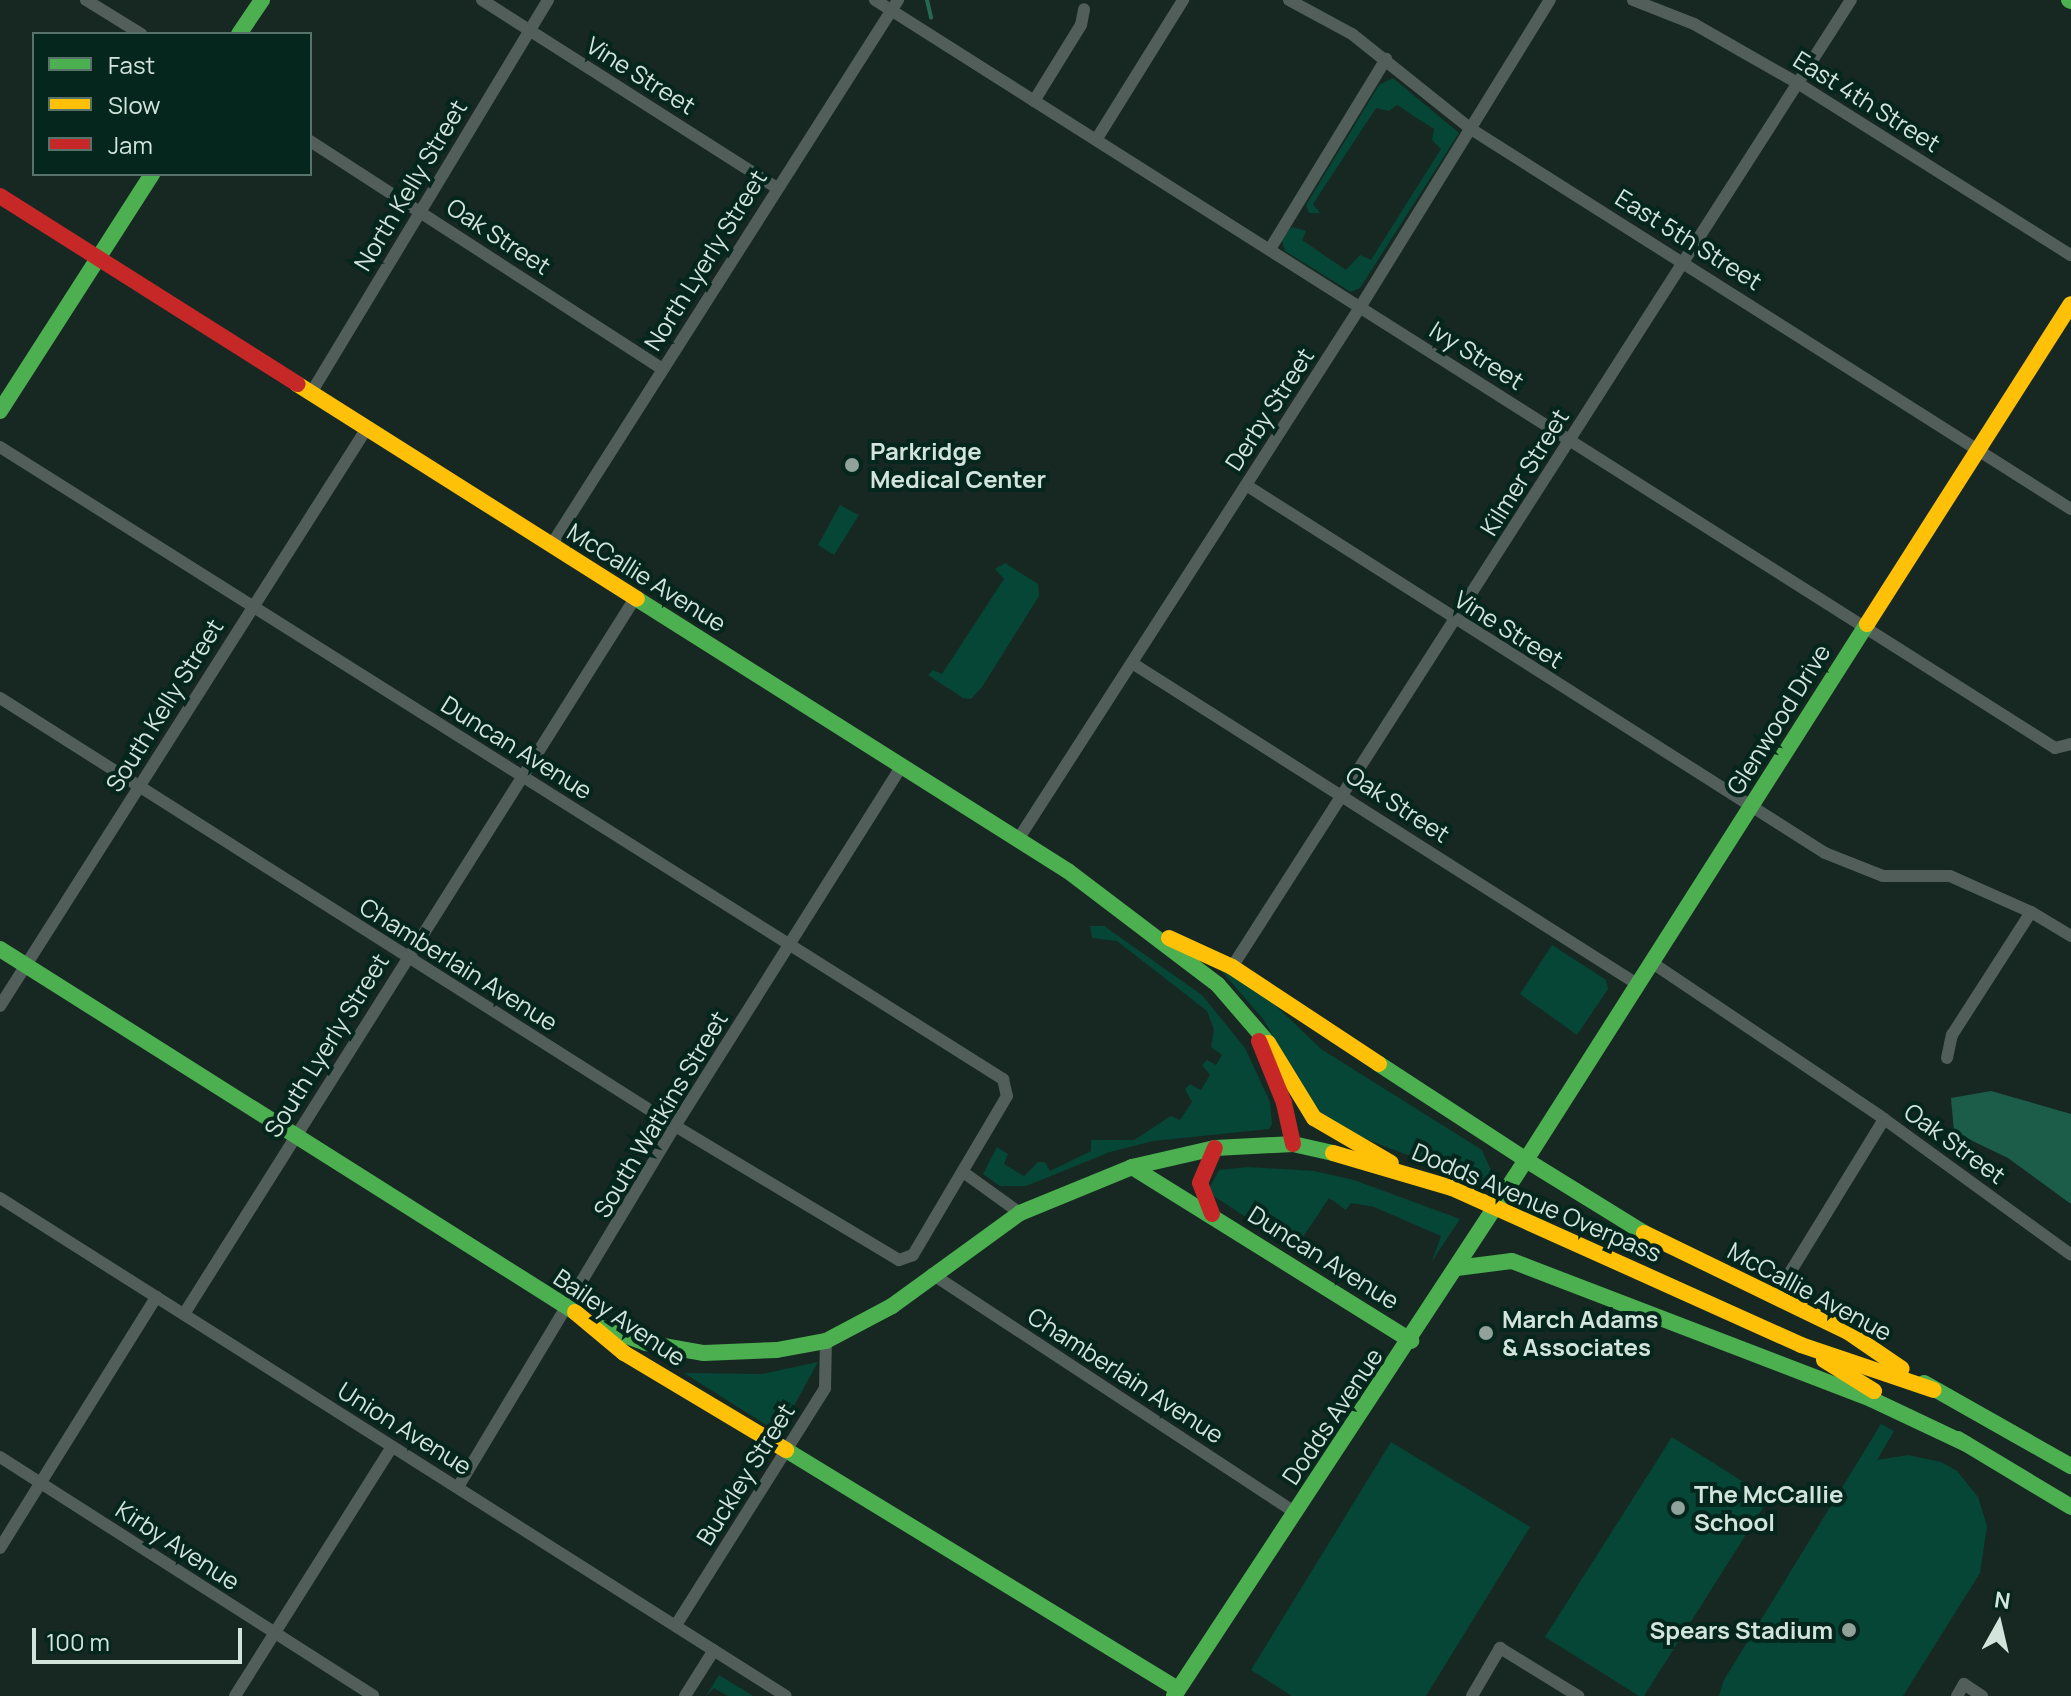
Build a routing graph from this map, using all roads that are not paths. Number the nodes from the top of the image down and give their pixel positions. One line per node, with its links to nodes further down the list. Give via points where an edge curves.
1 (86, 0): 14 (street)
2 (262, 0): 15 (main road)
3 (482, 0): 13 (street, Vine Street)
4 (548, 0): 13 (street, North Kelly Street)
5 (875, 0): 11 (street, Ivy Street)
6 (1183, 0): 20 (street)
7 (1289, 0): 16 (street, East 5th Street)
8 (1550, 0): 19 (street, Derby Street)
9 (1633, 0): 17 (street, East 4th Street, via 1694,24)
10 (1851, 0): 17 (street, Kilmer Street)
11 (894, 5): 18 (street, Ivy Street); 23 (street, North Lyerly Street)
12 (1084, 9): 18 (street, via 1081,25)
13 (527, 29): 23 (street, Vine Street); 25 (street, North Kelly Street)
14 (138, 32)
15 (240, 32)
16 (1386, 59): 19 (street, East 5th Street); 26 (street)
17 (1799, 84): 27 (street, East 4th Street); 28 (street, Kilmer Street)
18 (1034, 101): 20 (street, Ivy Street)
19 (1471, 129): 28 (street, East 5th Street); 31 (street, Derby Street)
20 (1096, 140): 26 (street, Ivy Street)
21 (312, 142): 25 (street, Oak Street)
22 (151, 176): 29 (main road)
23 (776, 187): 32 (street, North Lyerly Street)
24 (0, 196): 29 (main road, McCallie Avenue)
25 (422, 212): 32 (street, Oak Street); 33 (street, North Kelly Street)
26 (1270, 249): 31 (street, Ivy Street)
27 (2071, 255)
28 (1683, 259): 36 (street, Kilmer Street); 38 (street, East 5th Street)
29 (99, 260): 33 (main road, McCallie Avenue); 34 (main road)
30 (2071, 304): 38 (main road, Glenwood Drive)
31 (1359, 309): 36 (street, Ivy Street); 39 (street, Derby Street)
32 (663, 369): 41 (street, North Lyerly Street)
33 (311, 393): 35 (main road, McCallie Avenue)
34 (0, 411)
35 (367, 428): 41 (main road, McCallie Avenue); 43 (street, South Kelly Street)
36 (1571, 439): 44 (street, Kilmer Street); 45 (street, Ivy Street)
37 (0, 447): 43 (street, Duncan Avenue)
38 (1979, 450): 40 (street, East 5th Street); 45 (main road, Glenwood Drive)
39 (1246, 485): 44 (street, Vine Street); 46 (street, Derby Street)
40 (2071, 509)
41 (552, 544): 42 (main road, McCallie Avenue)
42 (635, 598): 49 (main road, McCallie Avenue); 50 (street, South Lyerly Street)
43 (252, 606): 50 (street, Duncan Avenue); 51 (street, South Kelly Street)
44 (1456, 622): 52 (street, Kilmer Street); 53 (street, Vine Street)
45 (1864, 627): 48 (street, Ivy Street, via 2055,748); 53 (main road, Glenwood Drive)
46 (1132, 663): 52 (street, Oak Street); 54 (street, Derby Street)
47 (0, 698): 51 (street, Chamberlain Avenue)
48 (2071, 744)
49 (902, 765): 54 (main road, McCallie Avenue); 58 (street, South Watkins Street)
50 (523, 780): 58 (street, Duncan Avenue); 60 (street, South Lyerly Street)
51 (140, 787): 60 (street, Chamberlain Avenue); 62 (street, South Kelly Street)
52 (1345, 795): 63 (street, Kilmer Street); 64 (street, Oak Street)
53 (1750, 806): 55 (street, Vine Street, via 1825,853 1883,876 1950,876); 61 (main road, Glenwood Drive)
54 (1019, 838): 56 (main road, McCallie Avenue)
55 (2031, 912): 57 (street, Vine Street); 67 (street, via 1952,1035)
56 (1153, 931): 63 (main road, McCallie Avenue); 66 (main road, McCallie Avenue, via 1218,985)
57 (2071, 936)
58 (791, 947): 69 (street, South Watkins Street); 76 (street, Duncan Avenue, via 1008,1087)
59 (0, 949): 62 (main road, Bailey Avenue)
60 (407, 957): 69 (street, Chamberlain Avenue); 70 (street, South Lyerly Street)
61 (1651, 962): 64 (main road, Glenwood Drive); 68 (street, Oak Street)
62 (26, 966): 65 (street, South Kelly Street); 70 (main road, Bailey Avenue)
63 (1232, 967): 73 (main road, McCallie Avenue)
64 (1637, 984): 73 (main road, Glenwood Drive)
65 (0, 1006)
66 (1250, 1022): 71 (main road, McCallie Avenue, via 1284,1103); 75 (main road, McCallie Avenue, via 1279,1055 1298,1099 1314,1118)
67 (1947, 1058)
68 (1884, 1119): 80 (street, Oak Street); 84 (street)
69 (675, 1126): 76 (street, Chamberlain Avenue, via 899,1260 913,1255); 85 (street, South Watkins Street)
70 (294, 1139): 85 (main road, Bailey Avenue); 86 (street, South Lyerly Street)
71 (1293, 1144): 72 (main road, Dodds Avenue Overpass); 75 (main road, Dodds Avenue Overpass)
72 (1215, 1148): 74 (main road, Dodds Avenue Overpass); 79 (main road, Duncan Avenue, via 1200,1183)
73 (1526, 1160): 81 (main road, Dodds Avenue); 84 (main road, McCallie Avenue, via 1640,1231)
74 (1132, 1167): 78 (main road, Dodds Avenue Overpass); 79 (main road, Duncan Avenue)
75 (1400, 1169): 88 (main road, Dodds Avenue Overpass)
76 (963, 1172): 78 (street)
77 (0, 1198): 83 (street, Union Avenue)
78 (1020, 1213): 82 (main road, Dodds Avenue Overpass)
79 (1212, 1214): 90 (main road, Duncan Avenue)
80 (2071, 1255)
81 (1457, 1268): 90 (main road, Dodds Avenue); 92 (main road, via 1512,1261 1871,1399)
82 (932, 1274): 89 (main road, Dodds Avenue Overpass, via 892,1306); 100 (street, Chamberlain Avenue)
83 (156, 1297): 86 (street, Union Avenue); 97 (street)
84 (1775, 1297): 91 (main road, McCallie Avenue, via 1848,1332)
85 (569, 1308): 87 (main road, Bailey Avenue); 98 (street, South Watkins Street)
86 (184, 1314): 93 (street, Union Avenue)
87 (598, 1326): 89 (main road, Dodds Avenue Overpass, via 665,1348 704,1353 777,1350); 94 (main road, Bailey Avenue, via 624,1353)
88 (1784, 1337): 91 (main road, Dodds Avenue Overpass); 92 (main road, Dodds Avenue Overpass)
89 (826, 1341): 94 (street, Buckley Street, via 825,1388)
90 (1411, 1341): 100 (main road, Dodds Avenue)
91 (1934, 1390): 96 (main road, McCallie Avenue)
92 (1966, 1444): 99 (main road)
93 (392, 1447): 98 (street, Union Avenue); 103 (street)
94 (786, 1450): 102 (street, Buckley Street); 106 (main road, Bailey Avenue)
95 (0, 1457): 97 (street, Kirby Avenue)
96 (2071, 1466)
97 (41, 1483): 101 (street); 103 (street, Kirby Avenue)
98 (458, 1487): 102 (street, Union Avenue)
99 (2071, 1507)
100 (1296, 1513): 106 (main road, Dodds Avenue)
101 (0, 1548)
102 (676, 1625): 104 (street, Union Avenue)
103 (275, 1633): 107 (street); 108 (street, Kirby Avenue)
104 (714, 1650): 109 (street); 110 (street, Union Avenue)
105 (1961, 1690): 113 (street)
106 (1181, 1694)
107 (235, 1696)
108 (373, 1696)
109 (685, 1696)
110 (786, 1696)
111 (1472, 1696): 112 (street, via 1500,1648)
112 (1578, 1696)
113 (1982, 1696)

